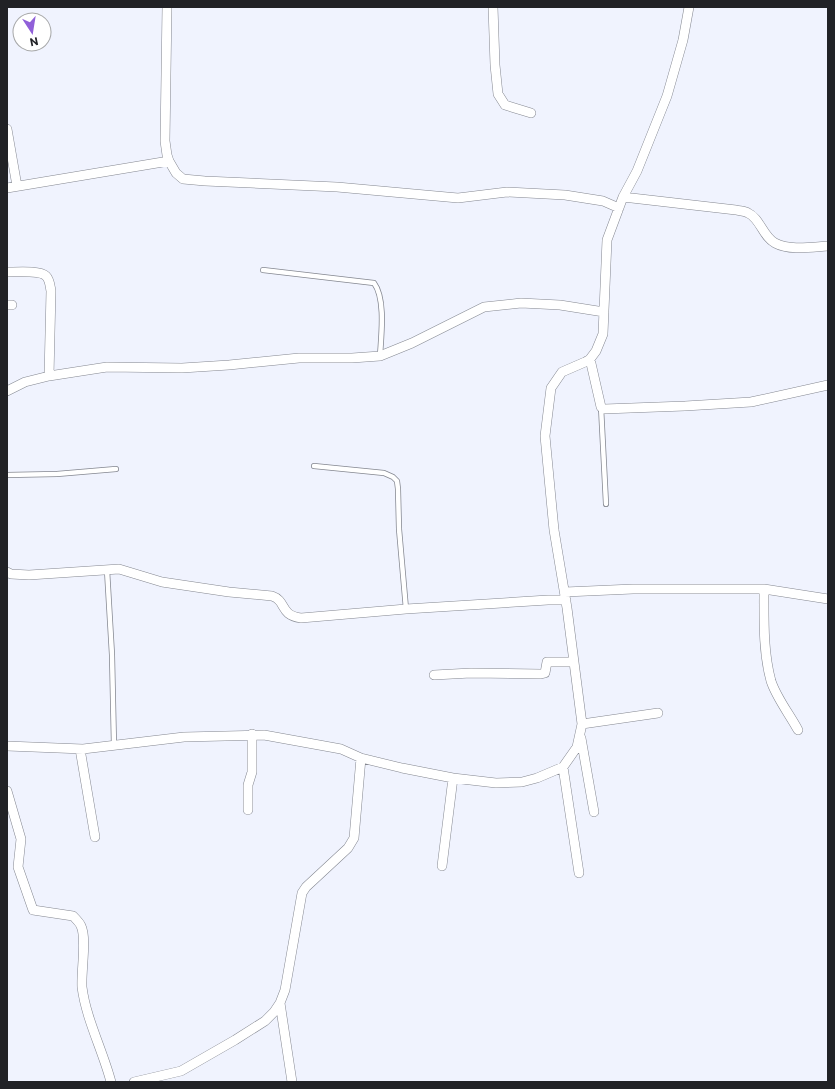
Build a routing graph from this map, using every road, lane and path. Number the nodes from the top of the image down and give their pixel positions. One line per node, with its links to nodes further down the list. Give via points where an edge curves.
1 (166, 7): 6 (street, via 165,142)
2 (494, 7): 4 (street, via 498,94 505,105)
3 (689, 7): 9 (street, via 684,40 668,96 637,171)
4 (531, 113)
5 (7, 129): 7 (street)
6 (169, 161): 7 (street); 10 (street, via 183,179 337,187 458,198 506,192 565,194)
7 (17, 186): 8 (street)
8 (7, 188)
9 (623, 197): 10 (street); 11 (street, via 742,211 754,217 775,243 799,247)
10 (619, 208): 14 (street, via 607,240)
11 (828, 246)
12 (263, 270): 15 (lane, via 374,283 380,297)
13 (7, 272): 17 (street, via 37,273 49,280)
14 (604, 312): 15 (street, via 560,305 522,303 484,307); 16 (street, via 603,334)
15 (380, 356): 17 (street, via 299,358 182,368 107,367)
16 (590, 359): 20 (street); 28 (street, via 562,372 551,388 545,436 554,530)
17 (49, 376): 19 (street, via 25,382)
18 (828, 385): 20 (street, via 737,403 610,410)
19 (7, 391)
20 (600, 407): 24 (lane)
21 (314, 466): 30 (lane, via 384,473 393,476 397,481 398,529)
22 (116, 469): 23 (lane)
23 (7, 475)
24 (606, 504)
25 (107, 570): 26 (street, via 29,575); 30 (street, via 120,569 162,582 272,596 277,598 292,617); 39 (lane)
26 (7, 572)
27 (764, 590): 28 (street, via 633,589); 29 (street); 35 (street, via 764,632 768,668 772,683)
28 (565, 596): 30 (street, via 548,600); 31 (street)
29 (828, 599)
30 (406, 609)
31 (574, 662): 32 (street, via 547,662 545,673 541,674 471,672); 34 (street)
32 (434, 675)
33 (658, 713): 34 (street)
34 (582, 724): 37 (street)
35 (798, 730)
36 (252, 734): 39 (street, via 184,737); 41 (street, via 278,736 341,749); 45 (street)
37 (580, 735): 42 (street, via 577,747); 46 (street)
38 (7, 746): 40 (street)
39 (114, 746): 40 (street)
40 (80, 749): 47 (street)
41 (361, 758): 43 (street); 50 (street, via 354,838 348,848 302,893 285,990)
42 (563, 767): 43 (street, via 522,782 496,783); 49 (street)
43 (452, 778): 48 (street)
44 (7, 791): 51 (street, via 21,839 18,867 34,910 73,916 81,926 84,937 84,997)
45 (248, 810)
46 (594, 812)
47 (95, 837)
48 (442, 866)
49 (579, 874)
50 (280, 1003): 52 (street, via 265,1021 191,1066 170,1074); 53 (street)
51 (111, 1082)
52 (134, 1082)
53 (292, 1082)

